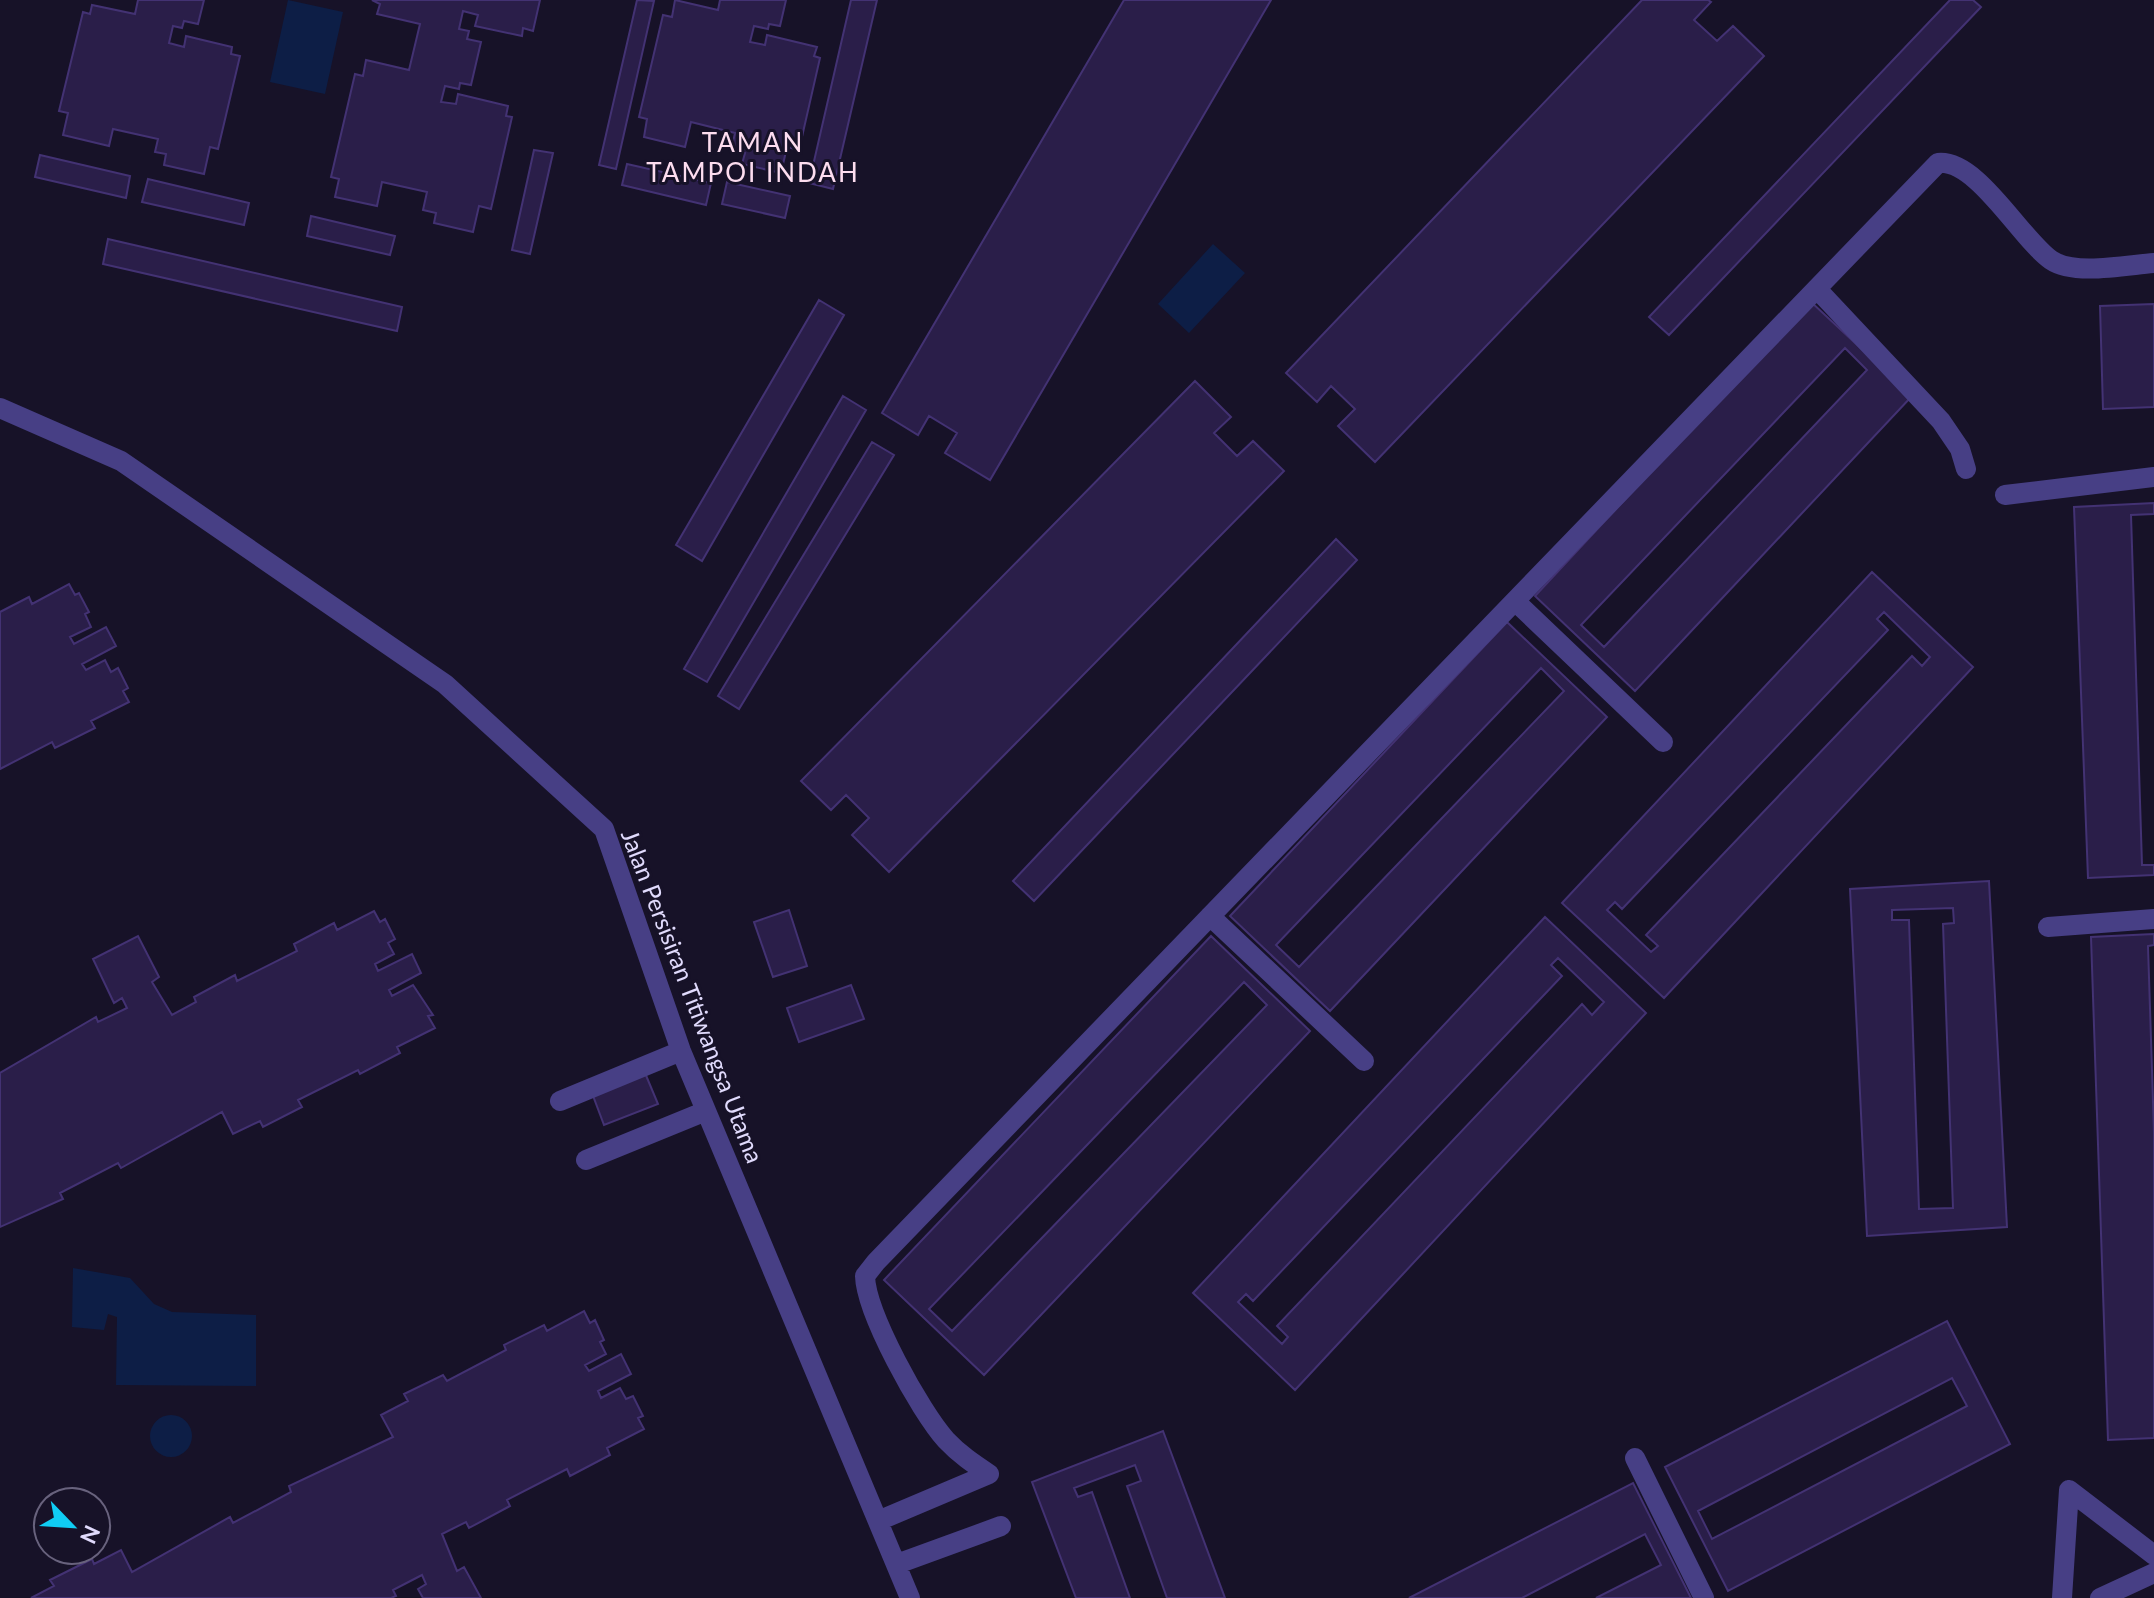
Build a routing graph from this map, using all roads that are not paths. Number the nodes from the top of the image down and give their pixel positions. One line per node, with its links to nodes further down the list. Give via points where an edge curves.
1 (2154, 263): 2 (street, via 2092,269 2051,260 1961,166 1949,162 1938,163)
2 (1817, 289): 4 (street, via 1947,428); 7 (street)
3 (0, 408): 12 (street, Jalan Persisiran Titiwangsa Utama, via 121,461 445,684 604,829)
4 (1966, 469)
5 (2154, 477): 6 (street)
6 (2005, 495)
7 (1515, 601): 8 (street); 9 (street)
8 (1663, 742)
9 (1210, 916): 13 (street); 18 (street, via 865,1276 872,1307 926,1415 965,1458 989,1474)
10 (2154, 919): 11 (street)
11 (2048, 927)
12 (681, 1051): 14 (street); 15 (street, Jalan Persisiran Titiwangsa Utama)
13 (1364, 1061)
14 (560, 1101)
15 (706, 1111): 16 (street); 18 (street, Jalan Persisiran Titiwangsa Utama)
16 (586, 1160)
17 (1635, 1458): 24 (street)
18 (878, 1521): 21 (street, Jalan Persisiran Titiwangsa Utama)
19 (1001, 1526): 21 (street)
20 (2154, 1555): 25 (street, via 2069,1490)
21 (897, 1564): 23 (street, Jalan Persisiran Titiwangsa Utama)
22 (2154, 1573): 26 (street)
23 (910, 1598)
24 (1704, 1598)
25 (2062, 1598)
26 (2100, 1598)

